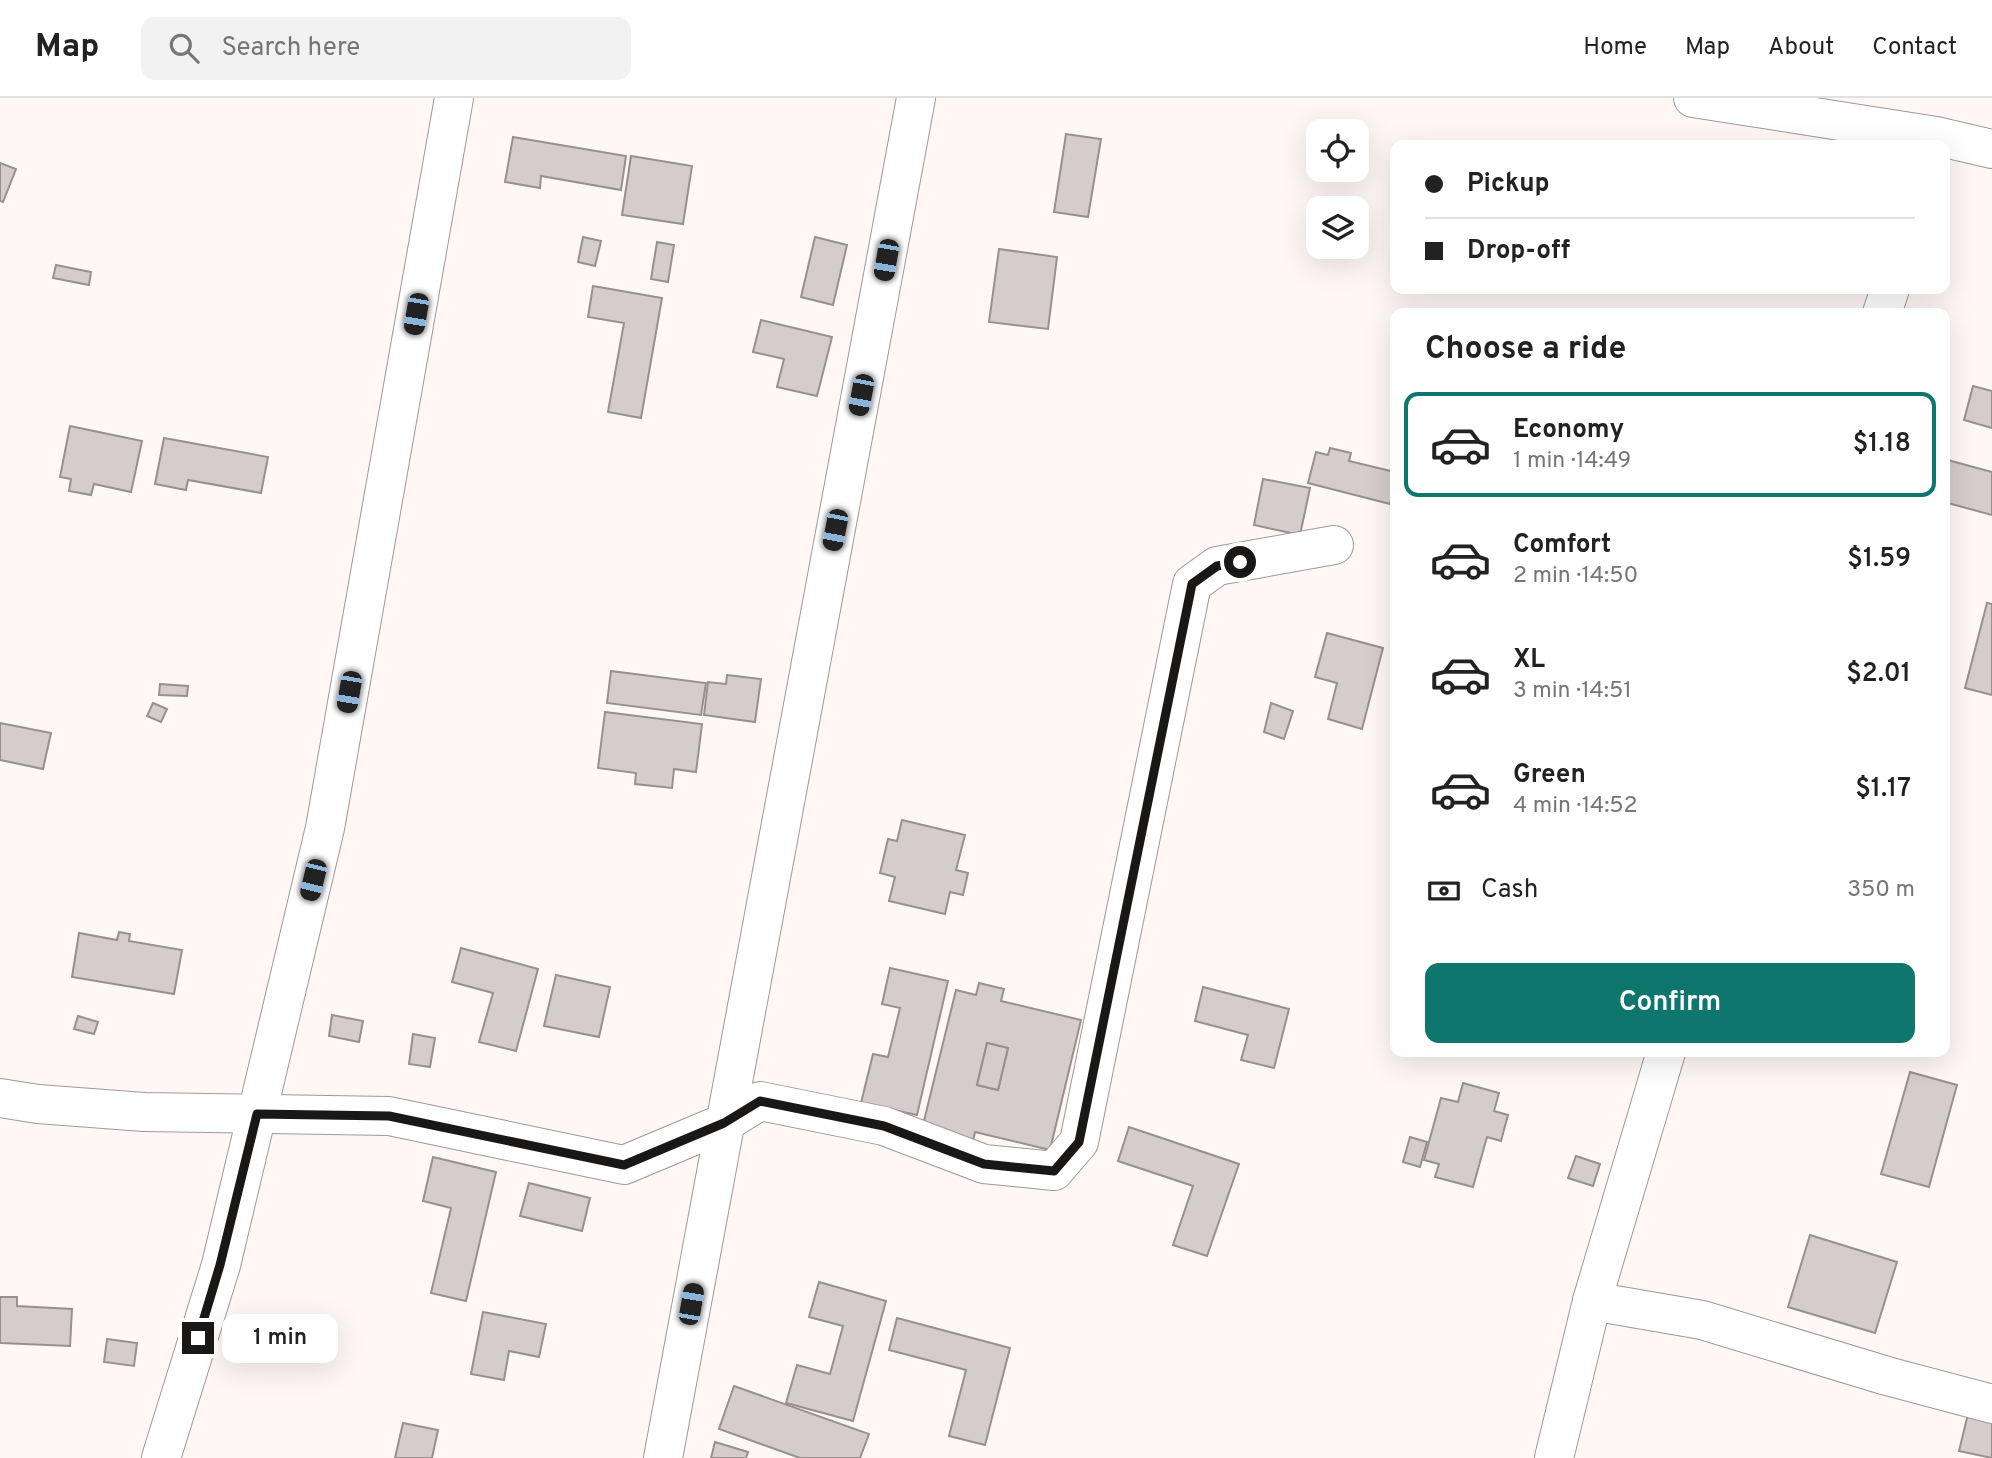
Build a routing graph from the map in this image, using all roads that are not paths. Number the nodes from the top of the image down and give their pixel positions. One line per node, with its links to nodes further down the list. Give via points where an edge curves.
1 (454, 98): 10 (street, via 325,828)
2 (916, 98): 11 (street)
3 (1693, 98): 4 (street)
4 (1929, 140)
5 (1950, 143): 6 (street)
6 (1992, 149)
7 (1334, 545): 11 (street, via 1217,566 1192,584 1079,1142 1054,1171 984,1164 884,1126 760,1101)
8 (1665, 1057): 12 (street)
9 (0, 1098): 10 (street, via 144,1112)
10 (257, 1114): 11 (street, via 389,1116 624,1165); 14 (street, via 220,1265)
11 (724, 1123): 15 (street)
12 (1592, 1301): 13 (street, via 1702,1320); 16 (street)
13 (1992, 1404)
14 (161, 1458)
15 (663, 1458)
16 (1554, 1458)

